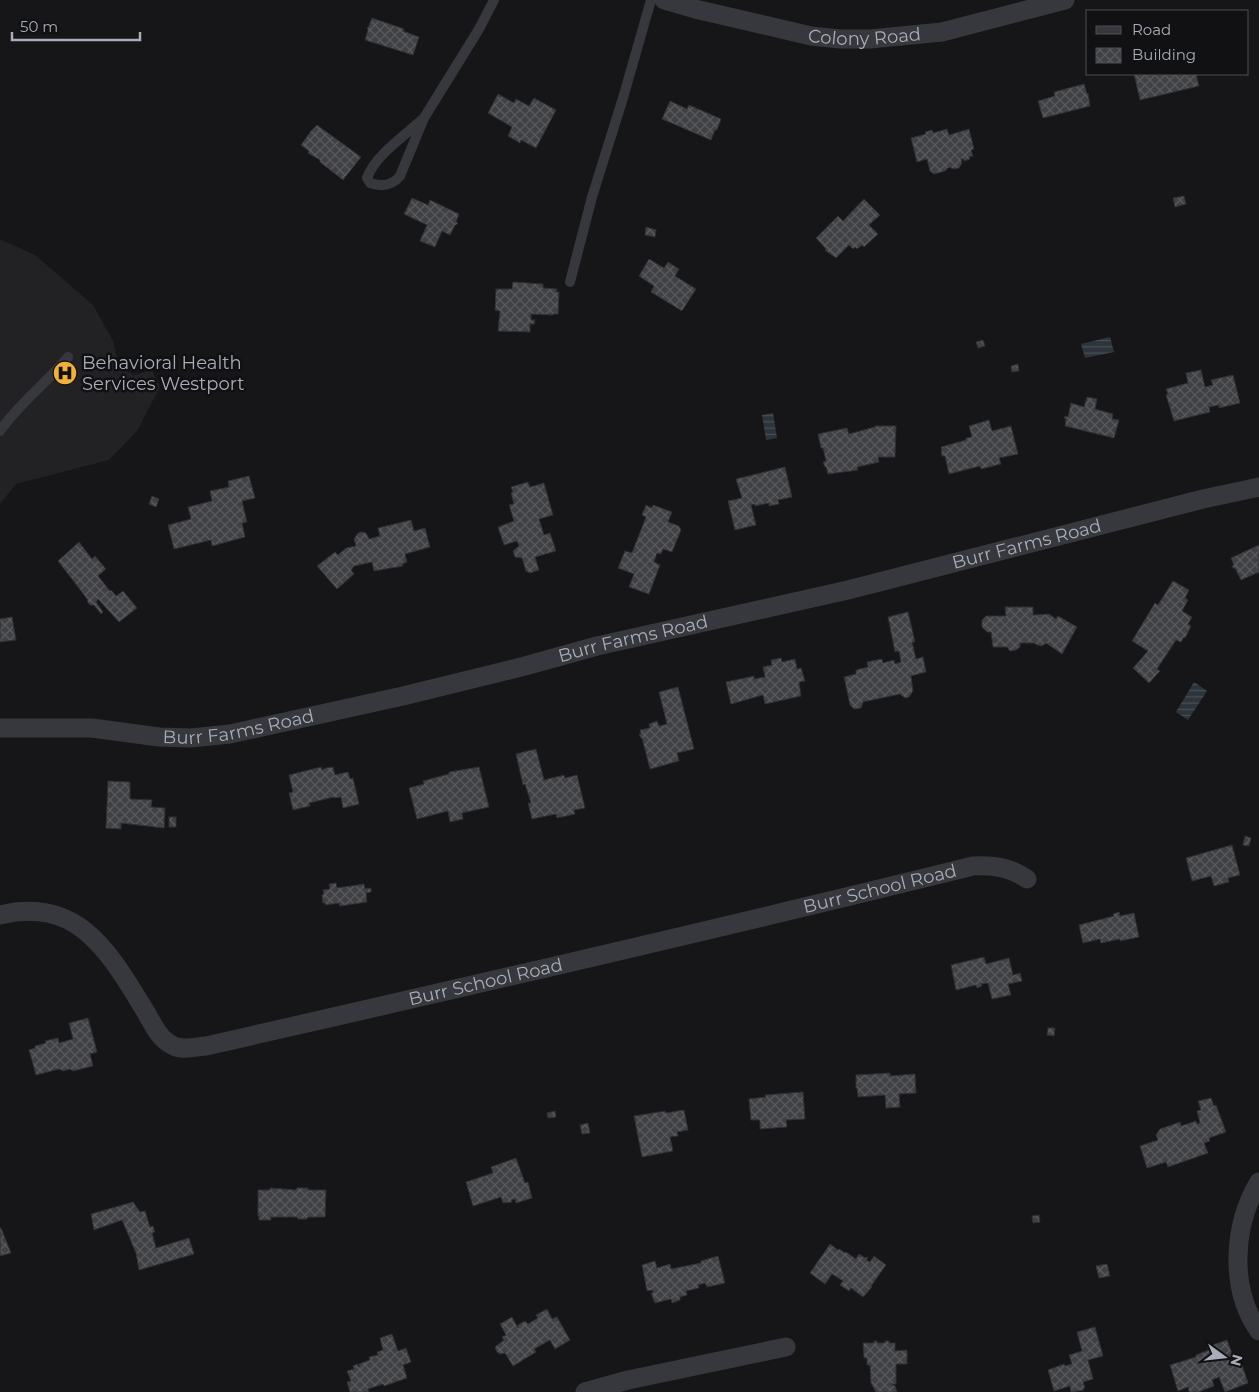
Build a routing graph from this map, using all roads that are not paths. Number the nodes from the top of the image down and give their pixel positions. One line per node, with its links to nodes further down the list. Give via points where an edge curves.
1 (494, 0): 5 (lane)
2 (651, 0): 6 (lane)
3 (664, 0): 4 (street, Colony Road, via 802,34 840,40 942,32)
4 (1065, 0)
5 (424, 118): 5 (lane, via 400,176 394,183 386,185 370,183 370,171 379,159)
6 (570, 282)
7 (68, 357): 8 (lane, via 56,373 12,414)
8 (0, 431)
9 (1259, 487): 10 (street, Burr Farms Road, via 848,590 230,734 191,738 92,728)
10 (0, 728)
11 (1027, 879): 12 (street, Burr School Road, via 998,866 973,866 448,991 206,1046 181,1048 162,1038 120,970 81,926 55,914)
12 (0, 915)
13 (1259, 1182): 14 (street, via 1248,1203)
14 (1251, 1221): 15 (street, via 1238,1247 1240,1281 1244,1304)
15 (1259, 1331)
16 (786, 1347): 17 (street)
17 (585, 1392)

